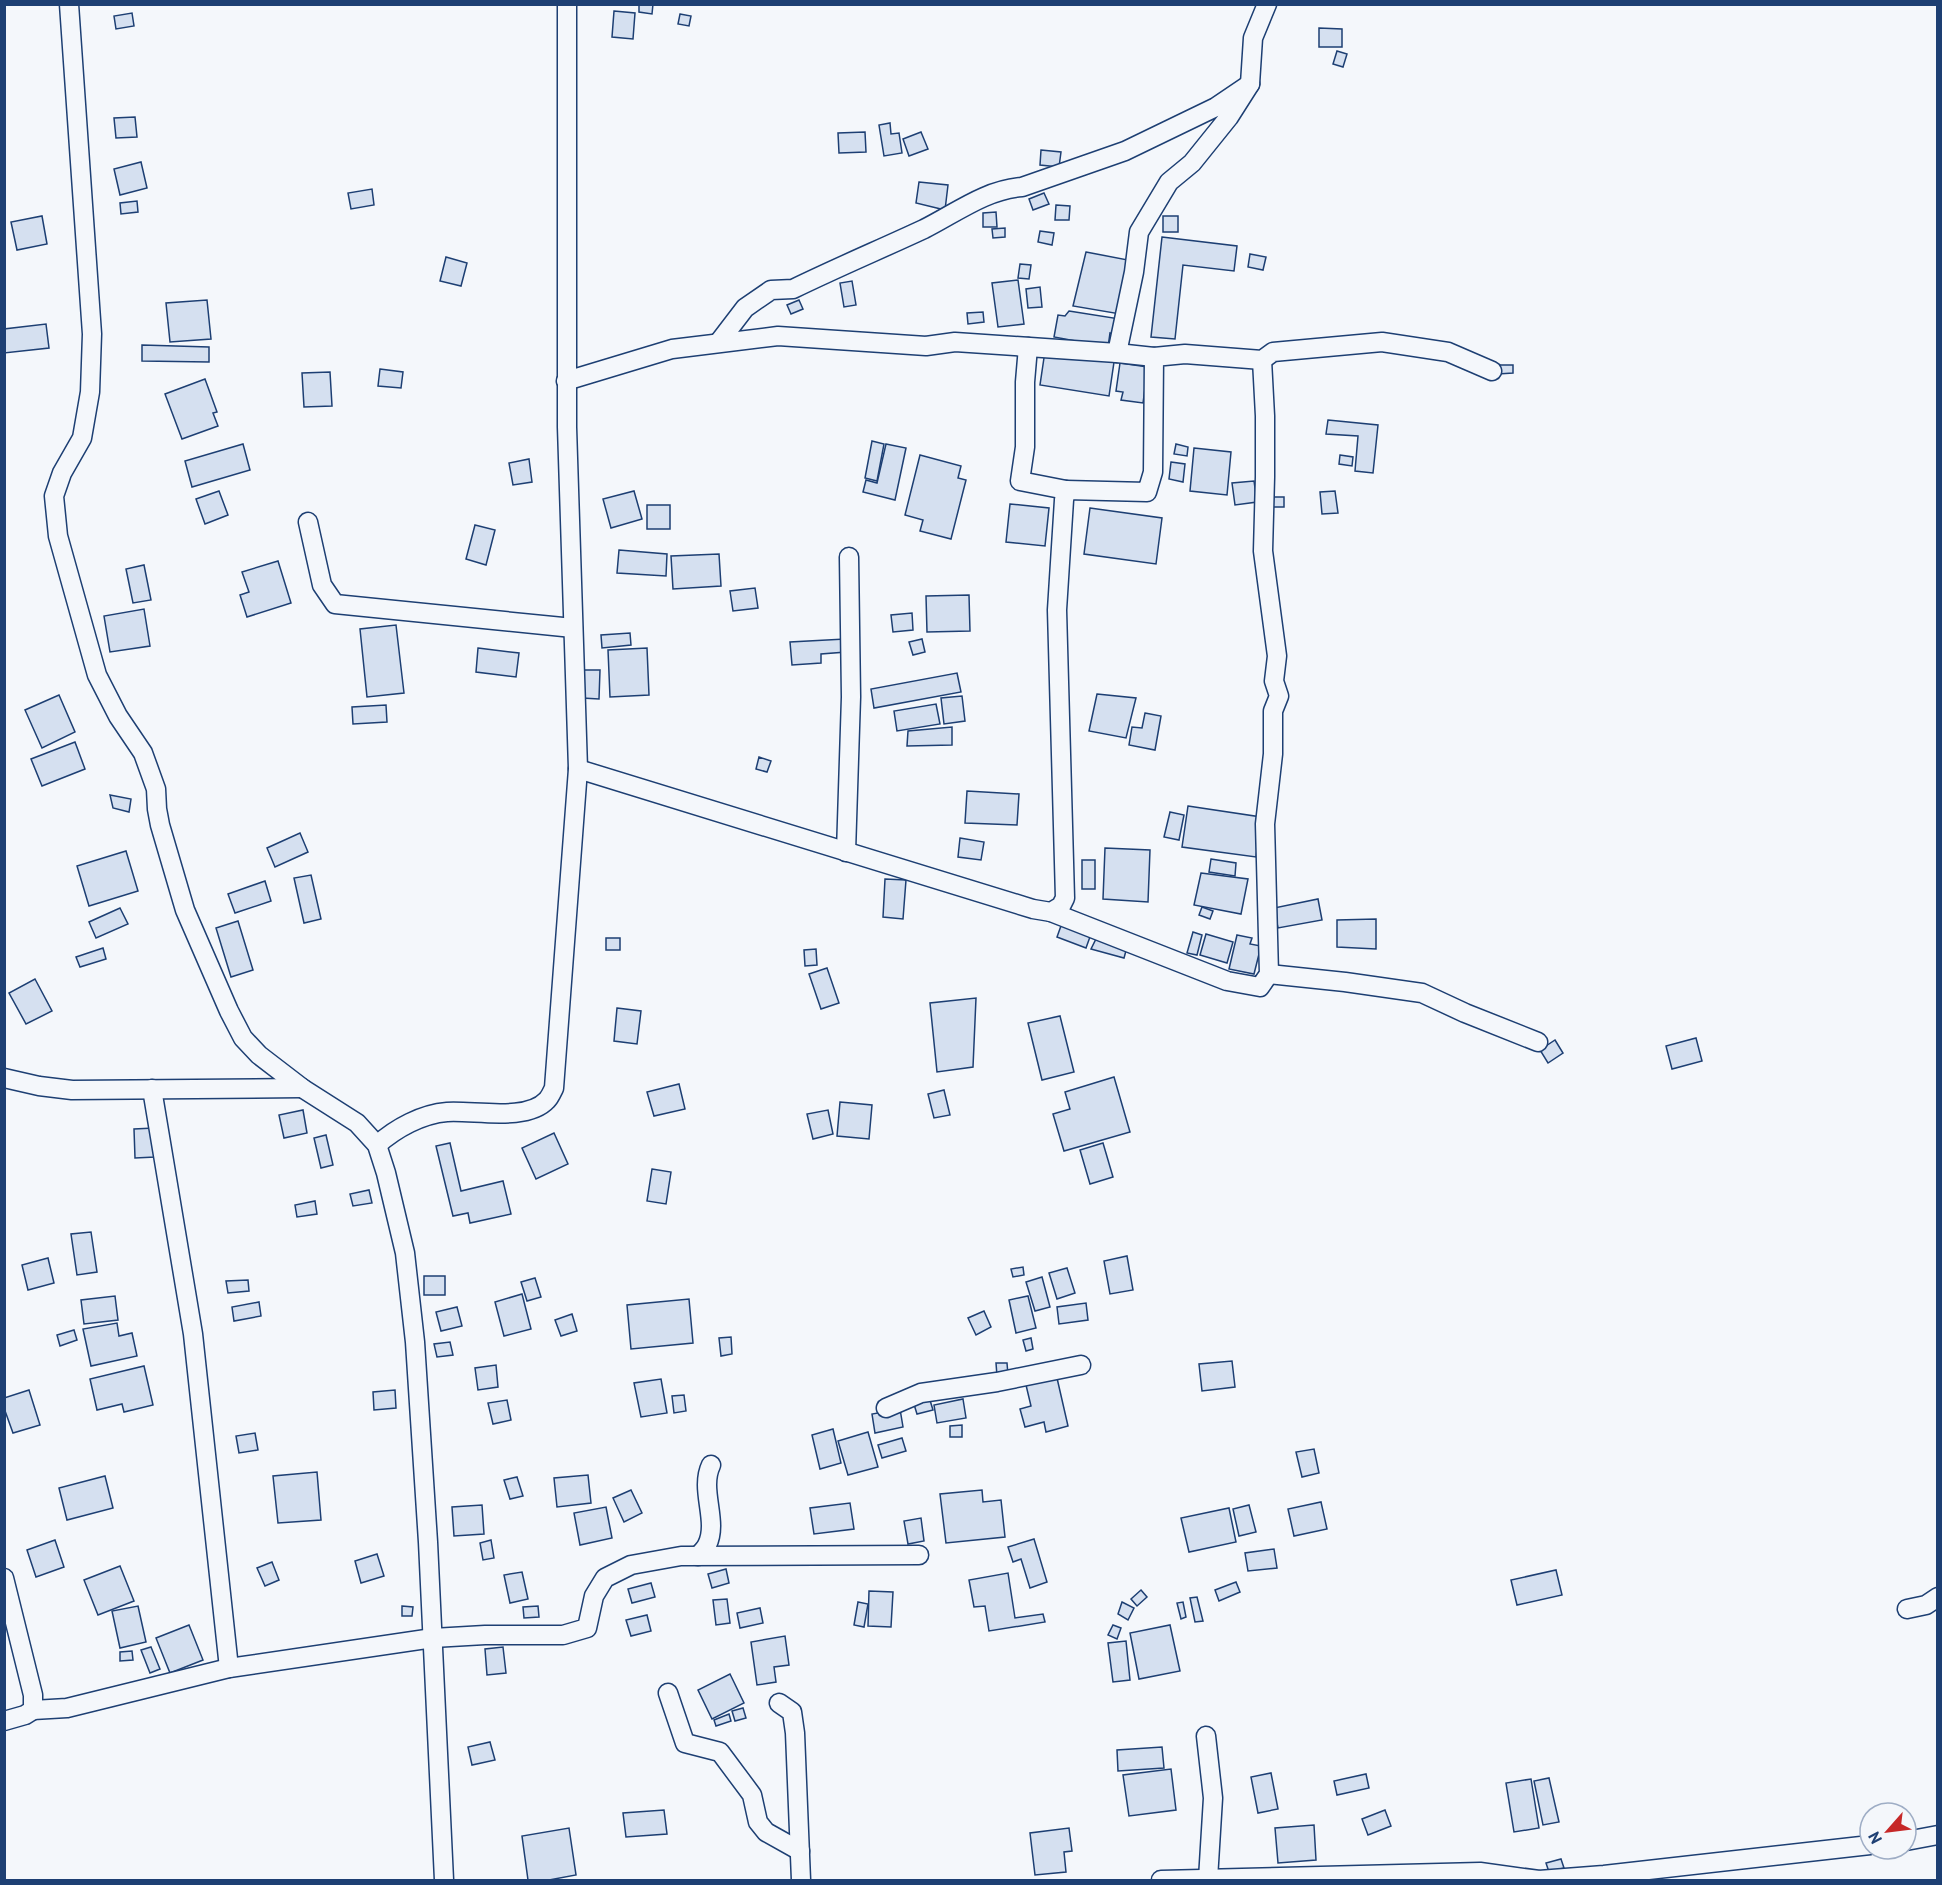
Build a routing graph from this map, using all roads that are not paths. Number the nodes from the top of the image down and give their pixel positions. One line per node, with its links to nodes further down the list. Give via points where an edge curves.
1 (69, 4): 22 (street, via 92,334 90,392 82,438 54,496 58,536 97,675 143,753 156,789 160,825 185,910 229,1011 243,1038 259,1055)
2 (567, 4): 11 (street)
3 (1267, 4): 4 (street, via 1253,38)
4 (1250, 84): 5 (street, via 1216,108 1125,151 1022,187 1005,188 793,289 771,290 745,308); 7 (street, via 1192,163 1168,182 1139,232)
5 (719, 342): 6 (street, via 778,336 926,346 955,342); 11 (street, via 672,349)
6 (1028, 347): 7 (street); 12 (street, via 1020,481)
7 (1117, 353): 8 (street)
8 (1154, 357): 9 (street, via 1185,354); 12 (street, via 1153,472 1147,492)
9 (1262, 360): 10 (street, via 1273,352 1382,342 1448,352); 19 (street, via 1263,551 1277,656 1274,681 1279,696 1274,711 1265,824)
10 (1491, 371)
11 (566, 381): 15 (street)
12 (1066, 490): 18 (street, via 1057,610 1065,898)
13 (308, 522): 15 (street, via 322,585 335,604)
14 (849, 557): 17 (street, via 851,698)
15 (573, 628): 16 (street)
16 (578, 769): 17 (street); 24 (street, via 554,1088 547,1101 531,1109 515,1113 446,1112 391,1132)
17 (846, 852): 18 (street)
18 (1051, 912): 19 (street, via 1227,981 1260,987)
19 (1269, 974): 20 (street, via 1422,993)
20 (1538, 1042)
21 (4, 1078): 23 (street, via 72,1090)
22 (302, 1088): 23 (street); 24 (street, via 357,1124)
23 (152, 1089): 34 (street, via 193,1334)
24 (377, 1145): 33 (street, via 405,1253 415,1342)
25 (1081, 1365): 26 (street, via 921,1394)
26 (886, 1408)
27 (711, 1465): 29 (street, via 706,1476 709,1537)
28 (919, 1555): 29 (street)
29 (699, 1556): 33 (street, via 631,1565 604,1578 594,1596 587,1628 563,1635)
30 (4, 1578): 37 (street, via 33,1695)
31 (1938, 1597): 32 (street, via 1926,1605)
32 (1907, 1609)
33 (433, 1638): 34 (street); 45 (street)
34 (229, 1668): 37 (street, via 67,1708)
35 (668, 1693): 43 (street, via 685,1743 720,1752 752,1795 758,1822 766,1832)
36 (778, 1703): 43 (street, via 792,1712)
37 (33, 1710): 38 (street)
38 (4, 1721)
39 (1206, 1736): 44 (street, via 1213,1798)
40 (1938, 1835): 41 (street)
41 (1918, 1839)
42 (1858, 1846): 44 (street, via 1539,1880 1480,1872)
43 (800, 1851): 46 (street)
44 (1208, 1879): 47 (street)
45 (444, 1881)
46 (801, 1881)
47 (1161, 1881)

